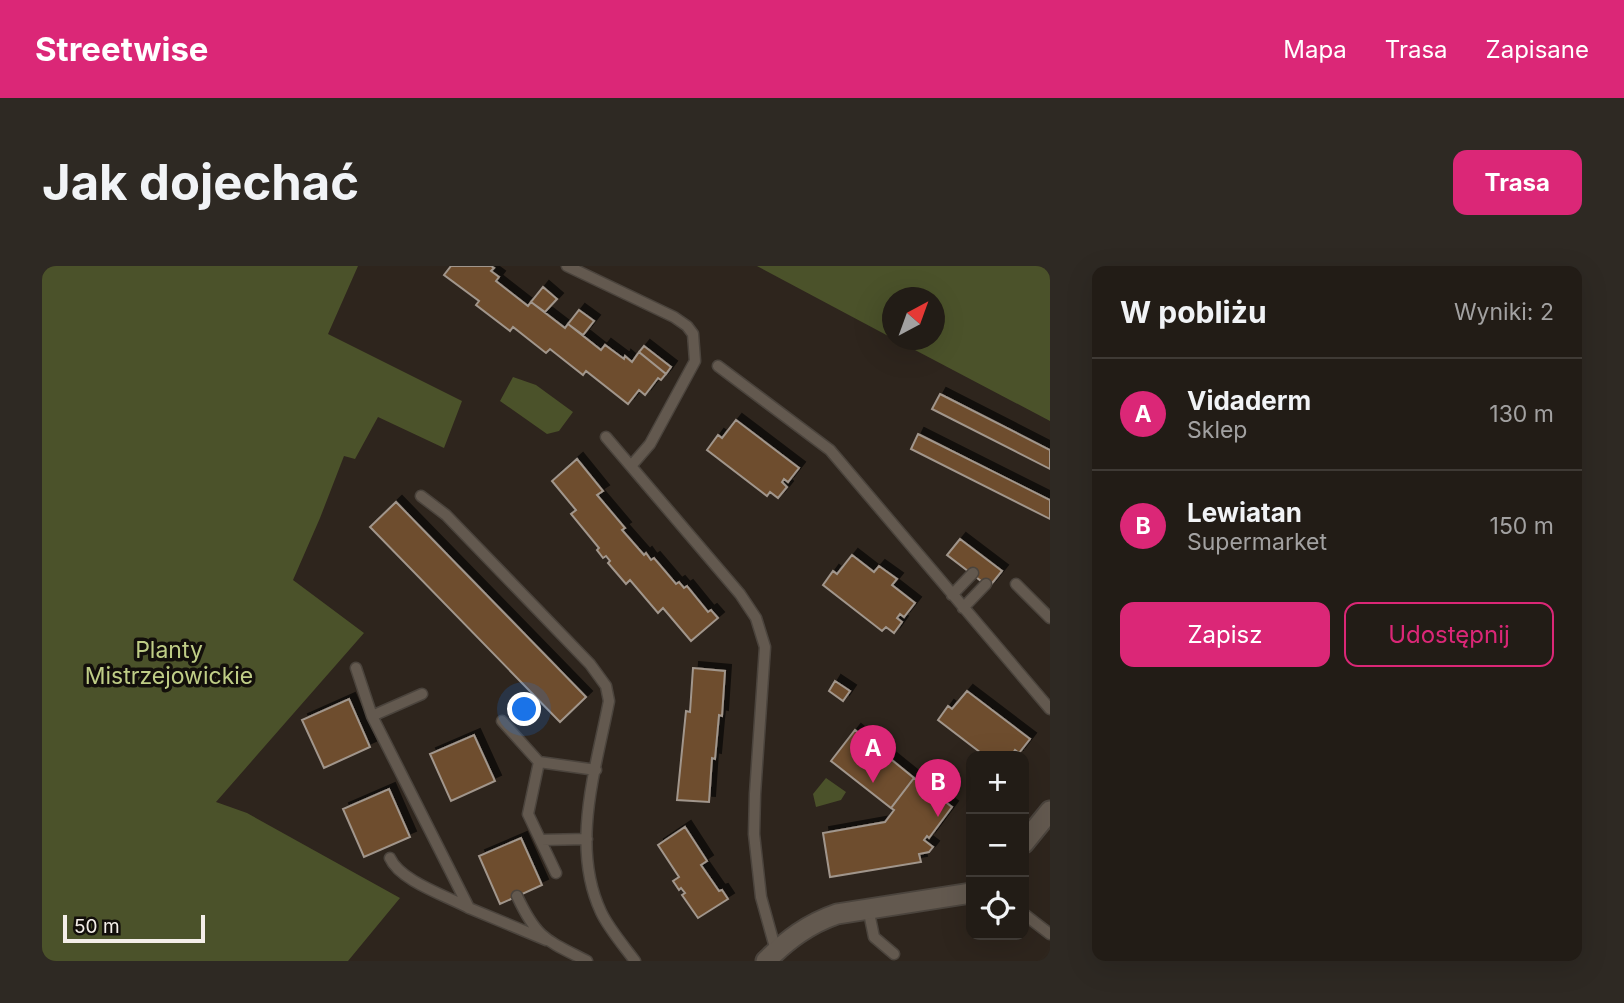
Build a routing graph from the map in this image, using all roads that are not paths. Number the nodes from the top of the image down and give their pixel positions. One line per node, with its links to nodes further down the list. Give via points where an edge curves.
1 (567, 266): 4 (lane, via 674,317 693,334 695,361 650,444)
2 (718, 366): 9 (lane, via 830,450)
3 (606, 438): 4 (lane)
4 (631, 466): 33 (lane, via 757,618 765,647 754,834)
5 (421, 496): 18 (lane, via 446,515 599,675 609,701)
6 (973, 573): 9 (lane)
7 (986, 584): 10 (lane)
8 (1016, 584): 11 (lane)
9 (952, 595): 10 (lane)
10 (963, 608): 14 (lane)
11 (1050, 618)
12 (356, 668): 15 (lane)
13 (422, 694): 15 (lane)
14 (1050, 709)
15 (372, 716): 27 (lane)
16 (502, 721): 17 (lane)
17 (539, 762): 18 (lane); 22 (lane, via 528,814)
18 (596, 770): 21 (lane)
19 (1050, 811): 20 (street)
20 (1029, 837)
21 (587, 838): 22 (lane); 35 (lane, via 588,872 601,913)
22 (541, 840): 24 (lane)
23 (390, 858): 27 (lane, via 404,875)
24 (556, 873)
25 (966, 894): 28 (street)
26 (517, 896): 31 (lane, via 529,922)
27 (469, 908): 31 (lane)
28 (868, 908): 32 (lane, via 874,937); 33 (street, via 822,919)
29 (1029, 918): 30 (lane)
30 (1050, 934)
31 (546, 940): 34 (lane)
32 (894, 954)
33 (771, 956)
34 (587, 961)
35 (635, 961)

